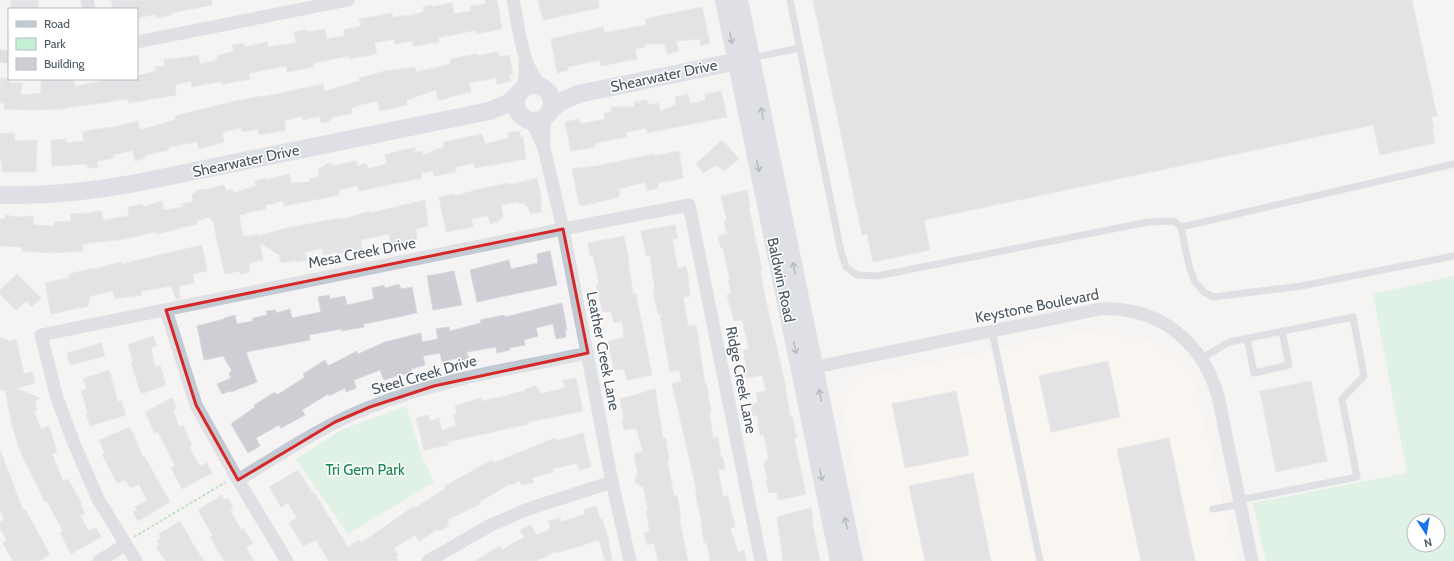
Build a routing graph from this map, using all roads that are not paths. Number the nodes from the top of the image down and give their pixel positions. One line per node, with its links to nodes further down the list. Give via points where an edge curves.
1 (348, 0): 6 (street)
2 (513, 0): 8 (street)
3 (724, 0): 9 (street, Baldwin Road, one-way to 9)
4 (739, 0): 9 (street, Baldwin Road)
5 (790, 0): 7 (lane)
6 (138, 42)
7 (800, 48): 9 (lane); 20 (lane, via 841,252 846,267 857,275 877,276 1148,222 1174,221)
8 (525, 58): 10 (street, via 534,78); 11 (street, via 525,79)
9 (744, 59): 12 (street, Shearwater Drive); 29 (street, Baldwin Road)
10 (544, 87): 11 (street, via 530,85); 12 (street, Shearwater Drive, via 558,93); 14 (street, via 552,99)
11 (519, 93): 13 (street, Shearwater Drive, via 507,104); 15 (street, via 516,107)
12 (578, 94): 14 (street, Shearwater Drive, via 560,102)
13 (489, 111): 15 (street, Shearwater Drive); 18 (street, Shearwater Drive, via 116,187 52,194)
14 (550, 112): 15 (street, via 538,121); 16 (street, Leather Creek Lane, via 544,124)
15 (525, 118): 16 (street, Leather Creek Lane, via 535,128)
16 (544, 148): 21 (street, Leather Creek Lane)
17 (1454, 164): 20 (lane)
18 (0, 195)
19 (689, 205): 21 (street, Mesa Creek Drive); 40 (street, Ridge Creek Lane)
20 (1181, 227): 22 (lane, via 1195,282 1204,292 1214,297 1301,286)
21 (563, 229): 23 (street, Mesa Creek Drive); 27 (street, Leather Creek Lane)
22 (1454, 256)
23 (166, 310): 30 (street, via 196,405); 34 (street, Mesa Creek Drive, via 41,335 57,398 75,446 98,499)
24 (992, 331): 28 (street, Keystone Boulevard, via 1100,309 1124,310 1147,315 1167,326 1186,340); 29 (street, Keystone Boulevard); 43 (lane)
25 (1282, 331): 26 (lane); 26 (lane, via 1289,366 1254,372); 32 (lane, via 1353,317 1364,376 1342,399 1357,477)
26 (1247, 338): 28 (lane, via 1229,342)
27 (588, 353): 30 (street, Steel Creek Drive, via 434,386 370,407 335,422); 31 (street, Leather Creek Lane)
28 (1202, 358): 32 (street, Keystone Boulevard, via 1218,396)
29 (807, 369): 41 (street, Baldwin Road, one-way to 41); 42 (street, Baldwin Road, one-way to 29)
30 (238, 480): 37 (street)
31 (612, 482): 38 (street, via 528,509 491,525); 39 (street, Leather Creek Lane)
32 (1240, 502): 33 (lane); 44 (street, Keystone Boulevard)
33 (1213, 509)
34 (126, 545): 35 (street); 36 (street)
35 (99, 561)
36 (136, 561)
37 (287, 561)
38 (428, 561)
39 (630, 561)
40 (761, 561)
41 (839, 561)
42 (854, 561)
43 (1040, 561)
44 (1252, 561)

